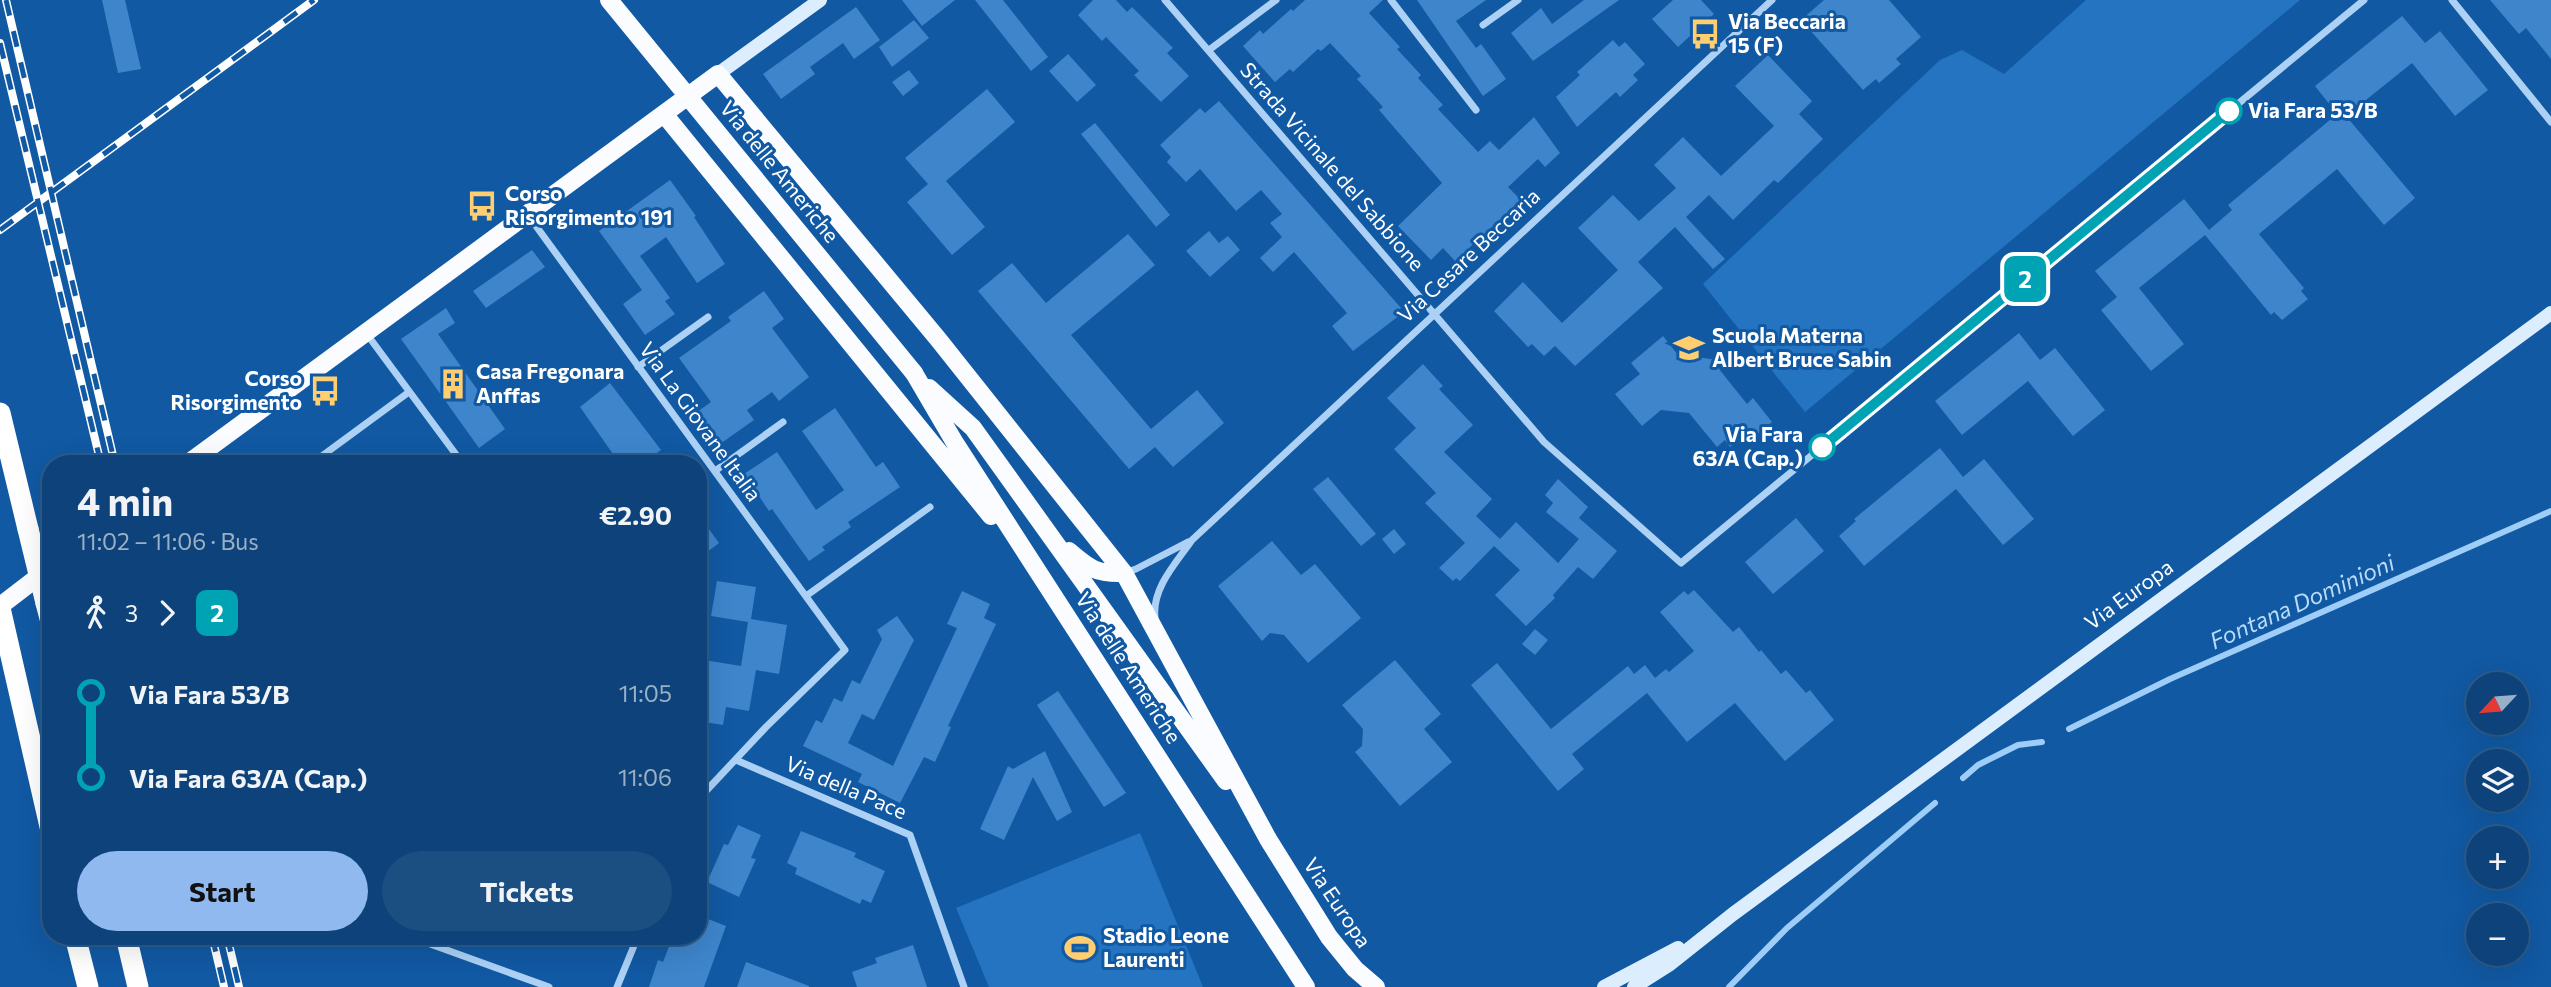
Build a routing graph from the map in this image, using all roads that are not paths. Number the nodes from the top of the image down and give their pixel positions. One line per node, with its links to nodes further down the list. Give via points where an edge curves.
1 (609, 0): 22 (main road, Via delle Americhe, bridge)
2 (820, 0): 12 (main road)
3 (1165, 0): 11 (street, Strada Vicinale del Sabbione)
4 (1276, 0): 11 (street)
5 (1391, 0): 13 (street)
6 (1518, 0): 10 (street)
7 (1772, 0): 17 (street, Via Cesare Beccaria)
8 (2364, 0): 17 (street, Strada Vicinale del Sabbione, via 1681,563 1544,442)
9 (2452, 0): 15 (street)
10 (1483, 25)
11 (1209, 50): 17 (street, Strada Vicinale del Sabbione)
12 (719, 74): 14 (main road); 35 (main road, via 938,338)
13 (1476, 110)
14 (664, 114): 16 (main road); 38 (main road)
15 (2551, 122)
16 (527, 214): 20 (main road); 21 (street, Via La Giovane Italia)
17 (1434, 313): 34 (street, Via Cesare Beccaria)
18 (2551, 313): 46 (main road, Via Europa)
19 (708, 317): 21 (street)
20 (365, 332): 23 (street); 26 (main road)
21 (638, 367): 29 (street, Via La Giovane Italia)
22 (914, 373): 33 (main road, Via delle Americhe, via 973,428); 38 (main road, Via delle Americhe)
23 (410, 392): 27 (street); 28 (street)
24 (0, 413): 37 (highway, bridge)
25 (783, 422): 31 (street)
26 (199, 455)
27 (323, 455)
28 (456, 455)
29 (703, 455)
30 (707, 460): 31 (street, Via La Giovane Italia)
31 (715, 471): 39 (street, Via La Giovane Italia)
32 (930, 507): 39 (street)
33 (1048, 533): 35 (main road, via 1089,568 1103,574); 45 (main road, Via delle Americhe)
34 (1192, 540): 35 (street, Via Cesare Beccaria); 41 (street, Via Cesare Beccaria, via 1164,580 1154,606)
35 (1124, 573): 41 (main road)
36 (42, 574): 40 (main road)
37 (42, 587)
38 (1051, 590): 56 (main road, Via delle Americhe)
39 (806, 596): 42 (street, Via La Giovane Italia, via 845,650)
40 (0, 606): 44 (highway)
41 (1156, 631): 45 (main road)
42 (736, 760): 43 (street); 55 (street, Via della Pace, via 910,835)
43 (707, 790)
44 (42, 791)
45 (1268, 839): 57 (main road, Via Europa, via 1329,937)
46 (1733, 914): 58 (main road, Via Europa); 59 (main road, Via Europa)
47 (77, 945): 51 (highway)
48 (128, 945): 52 (highway)
49 (433, 945): 53 (street)
50 (634, 945): 54 (street)
51 (88, 987)
52 (138, 987)
53 (549, 987)
54 (617, 987)
55 (964, 987)
56 (1306, 987)
57 (1376, 987)
58 (1604, 987)
59 (1634, 987)

